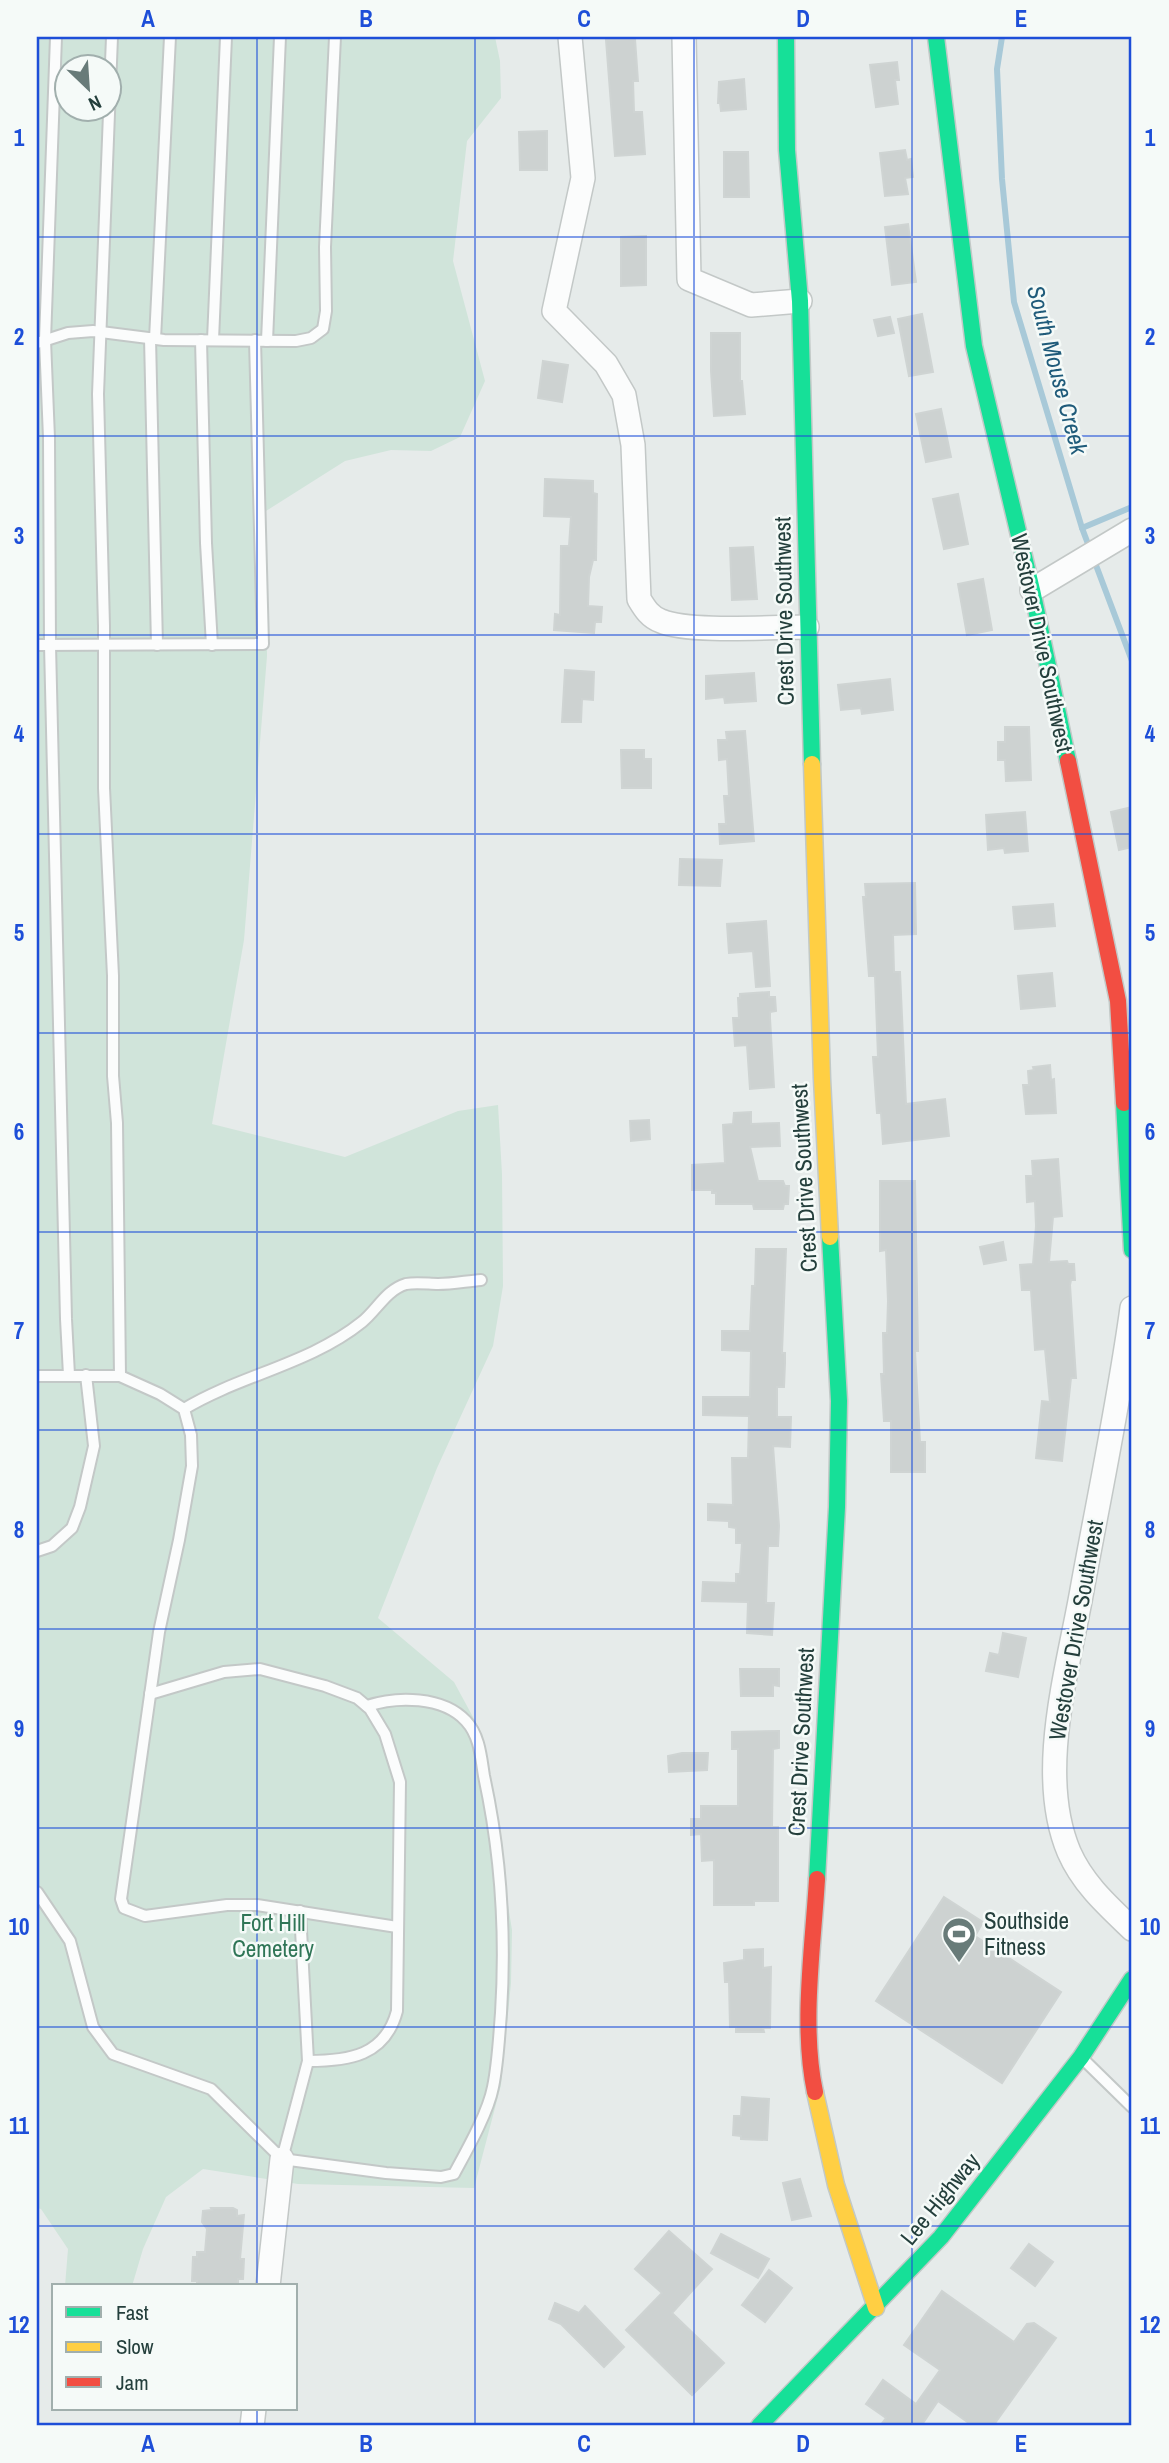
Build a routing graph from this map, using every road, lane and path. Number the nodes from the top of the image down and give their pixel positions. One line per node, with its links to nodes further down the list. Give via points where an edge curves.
1 (56, 37): 16 (lane)
2 (112, 37): 12 (lane)
3 (170, 37): 13 (lane)
4 (226, 37): 14 (lane)
5 (280, 37): 15 (lane)
6 (334, 37): 15 (lane, via 323,329 296,341)
7 (569, 37): 19 (street, via 583,178 554,311 606,364 624,396 633,445 639,599 648,614 662,622 690,627)
8 (684, 37): 11 (street, via 689,279 751,304)
9 (786, 37): 11 (street, Crest Drive Southwest, via 787,150)
10 (936, 37): 18 (street, Westover Drive Southwest, via 974,346)
11 (800, 302): 19 (street, Crest Drive Southwest)
12 (100, 332): 13 (lane); 16 (lane, via 68,333); 24 (lane)
13 (153, 338): 14 (lane); 22 (lane)
14 (207, 340): 15 (lane); 23 (lane, via 206,543)
15 (261, 340): 23 (lane, via 263,645)
16 (41, 341): 21 (lane, via 49,438)
17 (1132, 530): 18 (street)
18 (1032, 590): 25 (street, Westover Drive Southwest, via 1118,1001)
19 (807, 627): 46 (street, Crest Drive Southwest, via 822,1080 839,1401 809,2017 811,2073 836,2185)
20 (37, 645): 21 (lane)
21 (50, 645): 24 (lane); 28 (lane)
22 (157, 645): 23 (lane); 24 (lane)
23 (212, 645)
24 (104, 646): 31 (lane)
25 (1132, 1250)
26 (481, 1280): 32 (lane, via 407,1284 388,1294 362,1322 317,1349)
27 (1132, 1308): 39 (street, Westover Drive Southwest, via 1055,1740 1057,1808 1069,1852 1090,1889)
28 (69, 1375): 29 (lane); 30 (lane)
29 (86, 1375): 31 (lane); 33 (lane, via 94,1446 80,1507 72,1528 52,1546)
30 (37, 1376)
31 (120, 1376): 32 (lane)
32 (184, 1409): 34 (lane, via 192,1466)
33 (37, 1551)
34 (150, 1694): 35 (lane, via 224,1672 260,1670 326,1686); 37 (lane, via 121,1899 124,1908 145,1916 227,1905)
35 (367, 1706): 38 (lane, via 385,1734 400,1782); 44 (lane, via 422,1701 452,1709 475,1734 495,1822 502,1907 504,1961 493,2088 454,2174 386,2173)
36 (37, 1892): 44 (lane, via 70,1941 93,2027 113,2054 211,2089)
37 (300, 1911): 38 (lane); 42 (lane)
38 (397, 1927): 42 (lane, via 398,1994 393,2028 367,2052)
39 (1132, 1929)
40 (1132, 1979): 41 (street, Lee Highway)
41 (1081, 2057): 43 (lane); 46 (street, Lee Highway, via 941,2237)
42 (308, 2061): 44 (lane)
43 (1132, 2107)
44 (282, 2159): 45 (street)
45 (268, 2284)
46 (876, 2308): 47 (street, Lee Highway)
47 (759, 2426)

